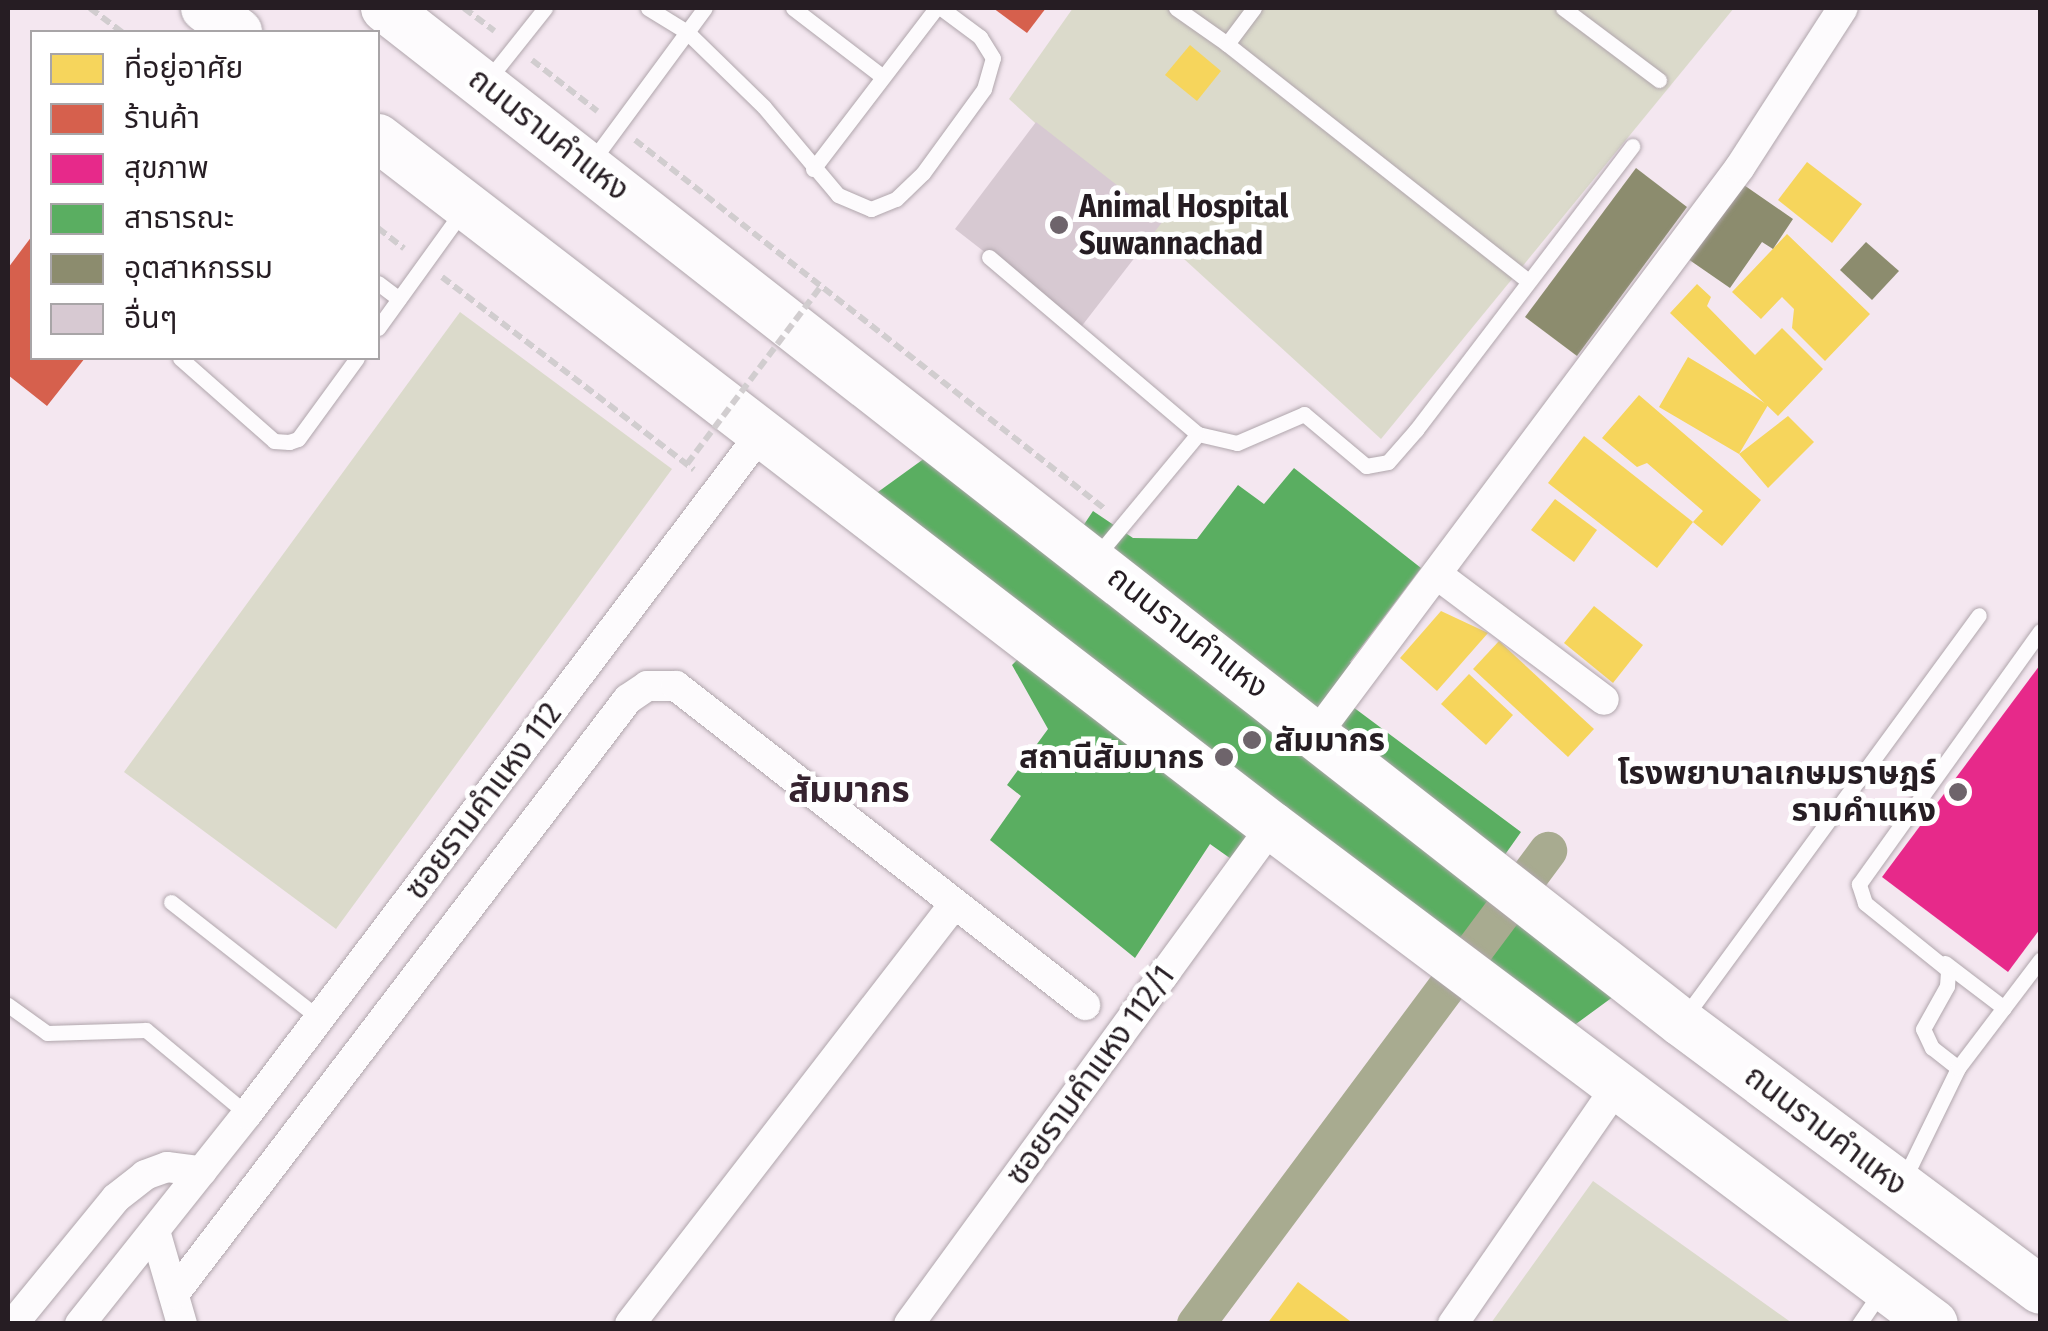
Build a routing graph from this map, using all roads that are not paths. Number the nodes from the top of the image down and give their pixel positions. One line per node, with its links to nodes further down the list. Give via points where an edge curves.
1 (205, 8): 12 (main road)
2 (545, 8): 17 (lane)
3 (648, 8): 13 (lane)
4 (705, 8): 13 (lane)
5 (793, 8): 15 (lane)
6 (938, 8): 15 (lane); 21 (lane, via 980,37 992,58 984,90 956,134 896,199 871,209 838,194)
7 (1176, 8): 14 (lane)
8 (1254, 8): 14 (lane)
9 (1563, 8): 16 (lane)
10 (1844, 8): 33 (street, via 1740,167)
11 (402, 12): 17 (main road, ถนนรามคำแหง)
12 (235, 30)
13 (686, 32): 20 (lane); 21 (lane, via 764,107)
14 (1227, 44): 24 (lane)
15 (883, 76): 21 (lane)
16 (1659, 80)
17 (484, 84): 20 (main road, ถนนรามคำแหง)
18 (380, 140): 22 (main road)
19 (1632, 146): 24 (lane)
20 (589, 165): 32 (main road, ถนนรามคำแหง)
21 (813, 169)
22 (467, 205): 26 (lane); 30 (main road)
23 (989, 257): 31 (lane)
24 (1528, 280): 31 (lane, via 1388,462 1366,466 1304,414 1237,443)
25 (380, 285): 26 (lane)
26 (398, 299): 27 (lane)
27 (380, 325)
28 (182, 360): 29 (lane, via 274,440 288,442 298,439)
29 (355, 360)
30 (763, 431): 38 (main road); 46 (street, ซอยรามคำแหง 112)
31 (1198, 434): 32 (lane)
32 (1110, 542): 37 (main road, ถนนรามคำแหง)
33 (1439, 576): 36 (street); 37 (street)
34 (1979, 615): 47 (lane)
35 (2040, 632): 42 (lane, via 1858,884 1865,904)
36 (1604, 700)
37 (1318, 732): 47 (main road, ถนนรามคำแหง)
38 (1272, 826): 49 (main road); 60 (street, ซอยรามคำแหง 112/1)
39 (172, 902): 46 (lane)
40 (952, 907): 44 (street); 56 (street, via 676,686 646,686 628,699); 59 (street)
41 (2040, 960): 45 (lane)
42 (1941, 961): 45 (lane); 48 (lane, via 1947,986 1923,1029 1932,1048)
43 (8, 1005): 50 (lane, via 47,1034 146,1030)
44 (1084, 1005)
45 (2004, 1008): 48 (lane)
46 (319, 1018): 50 (street, ซอยรามคำแหง 112)
47 (1681, 1022): 52 (main road, ถนนรามคำแหง)
48 (1958, 1068): 52 (lane)
49 (1619, 1083): 55 (main road); 61 (street)
50 (247, 1114): 51 (street, ซอยรามคำแหง 112)
51 (202, 1171): 53 (street, ซอยรามคำแหง 112); 57 (street, via 167,1167 144,1175 116,1198)
52 (1900, 1186): 54 (main road, ถนนรามคำแหง)
53 (155, 1231): 56 (street); 58 (street, ซอยรามคำแหง 112)
54 (2040, 1290)
55 (1872, 1305): 62 (main road)
56 (178, 1309)
57 (13, 1324)
58 (80, 1324)
59 (630, 1324)
60 (909, 1324)
61 (1453, 1324)
62 (1934, 1324)

